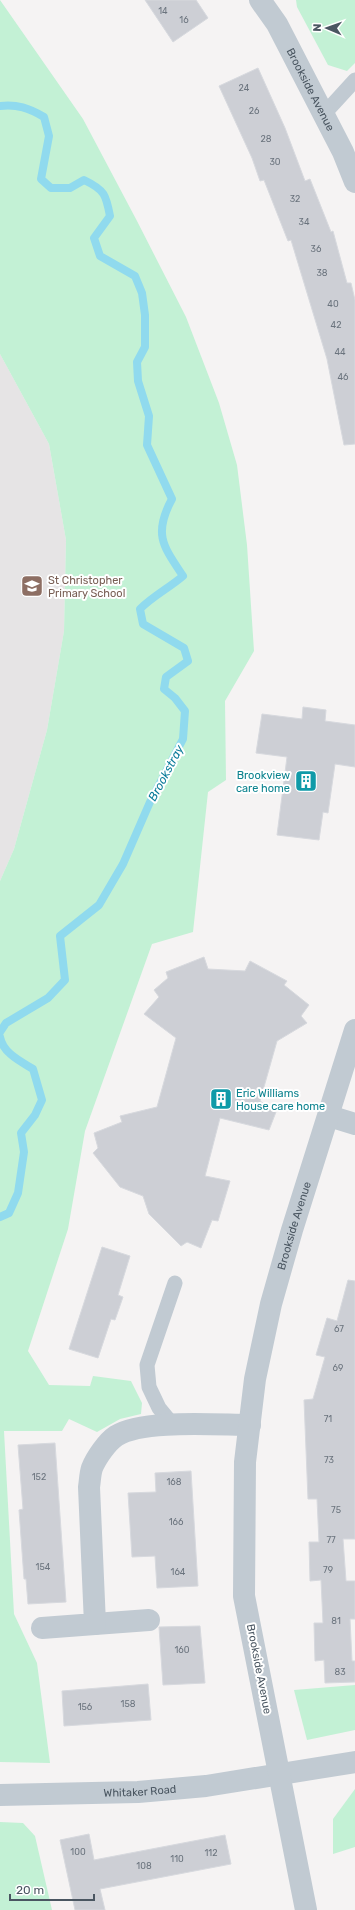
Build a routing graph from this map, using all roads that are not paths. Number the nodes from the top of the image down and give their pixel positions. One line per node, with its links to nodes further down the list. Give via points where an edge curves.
1 (260, 0): 3 (street, Brookside Avenue, via 277,24)
2 (355, 80): 3 (lane)
3 (324, 114): 4 (street, Brookside Avenue)
4 (355, 182)
5 (355, 1030): 6 (street, Brookside Avenue)
6 (328, 1116): 7 (street); 10 (street, Brookside Avenue, via 271,1304 255,1379)
7 (355, 1124)
8 (175, 1283): 9 (lane, via 147,1365 149,1387 159,1408)
9 (173, 1425): 10 (street); 12 (street, via 127,1431 115,1437 92,1469 89,1486)
10 (250, 1425): 15 (street, Brookside Avenue, via 245,1462 244,1596)
11 (149, 1620): 12 (street)
12 (95, 1624): 13 (street)
13 (42, 1628)
14 (355, 1762): 15 (street, Whitaker Road)
15 (279, 1775): 16 (street, Whitaker Road, via 206,1786 138,1792); 17 (street, Brookside Avenue)
16 (0, 1795)
17 (306, 1910)

